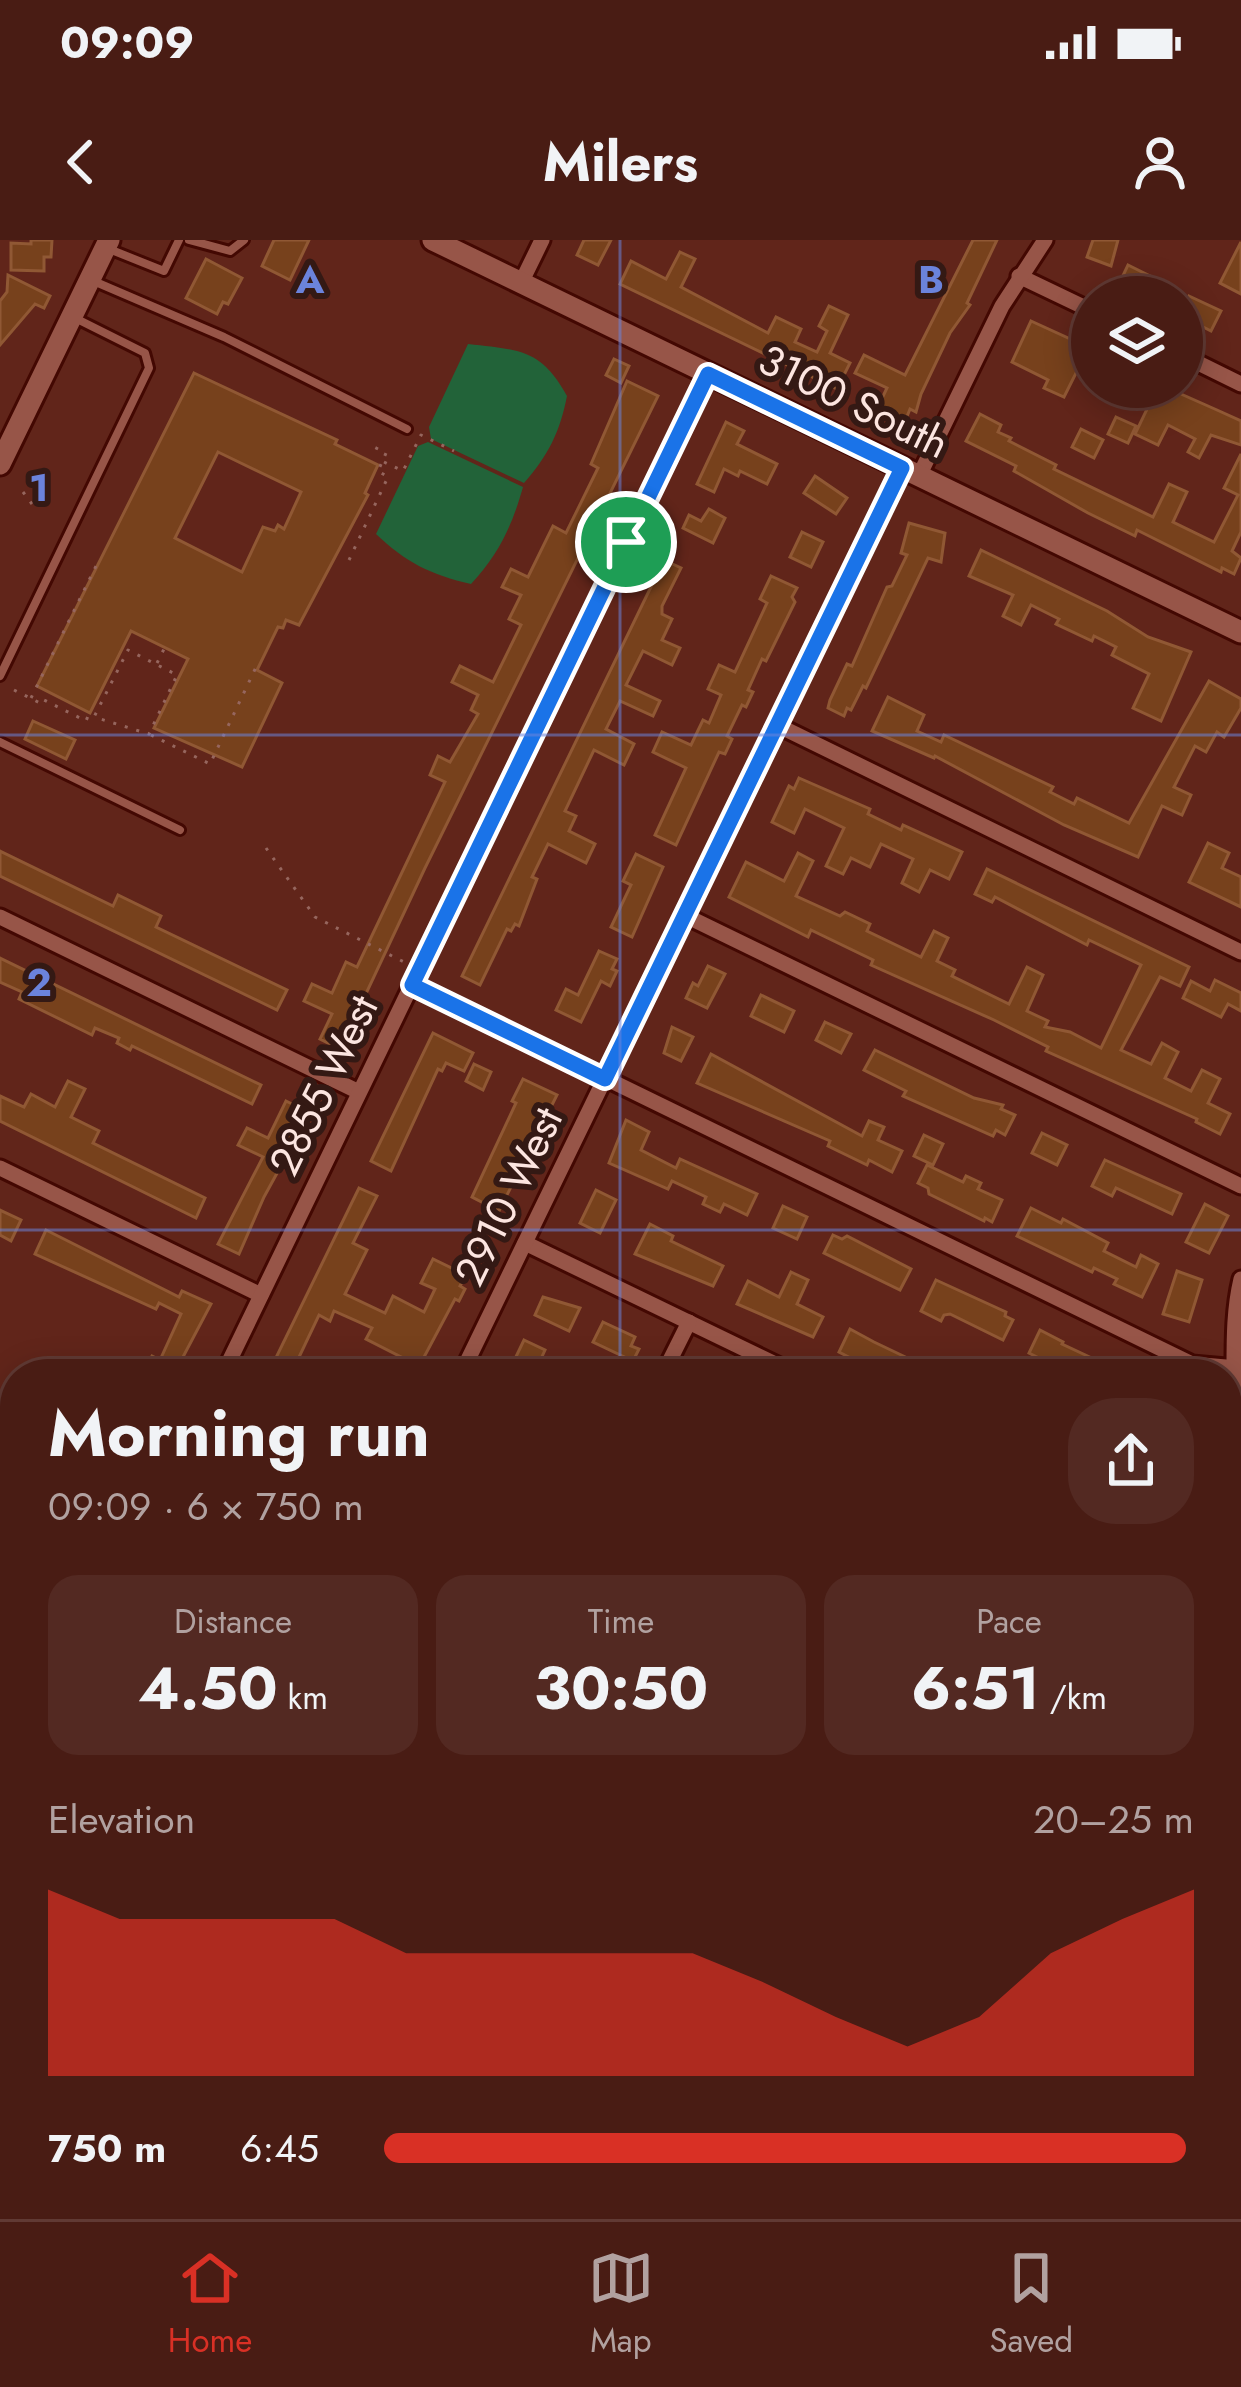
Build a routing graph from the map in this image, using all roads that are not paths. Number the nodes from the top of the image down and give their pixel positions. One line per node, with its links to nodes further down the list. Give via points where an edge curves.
1 (179, 240): 7 (lane, via 164,271)
2 (189, 240): 3 (lane, via 230,251)
3 (244, 240)
4 (433, 240): 10 (main road, 3100 South)
5 (542, 240): 10 (street)
6 (1045, 240): 8 (street, 2910 West)
7 (107, 243): 9 (main road)
8 (1019, 276): 11 (street); 18 (street, 2910 West)
9 (90, 279): 12 (main road); 16 (lane)
10 (521, 283): 14 (main road, 3100 South)
11 (1071, 301)
12 (72, 316): 17 (main road); 20 (lane, via 145,353 149,368)
13 (1203, 364): 15 (street)
14 (708, 374): 18 (main road, 3100 South); 27 (street, 2855 West)
15 (1240, 379)
16 (407, 430)
17 (0, 464)
18 (910, 472): 19 (main road, 3100 South); 21 (street, 2910 West)
19 (1241, 632)
20 (0, 676)
21 (776, 725): 24 (street, 2910 West); 26 (street)
22 (0, 742): 23 (lane)
23 (180, 830)
24 (684, 915): 28 (street, 2910 West); 31 (street)
25 (0, 917): 29 (street)
26 (1241, 952)
27 (412, 985): 28 (street); 29 (street, 2855 West)
28 (605, 1079): 32 (street, 2910 West); 40 (street)
29 (359, 1092): 34 (street, 2855 West)
30 (0, 1168): 34 (street)
31 (1241, 1186)
32 (525, 1243): 35 (street); 37 (street, 2910 West)
33 (1241, 1279): 41 (street)
34 (261, 1295): 36 (street, 2855 West)
35 (688, 1322): 38 (street); 39 (street)
36 (230, 1359)
37 (468, 1359)
38 (670, 1359)
39 (765, 1359)
40 (1182, 1359)
41 (1237, 1359)

